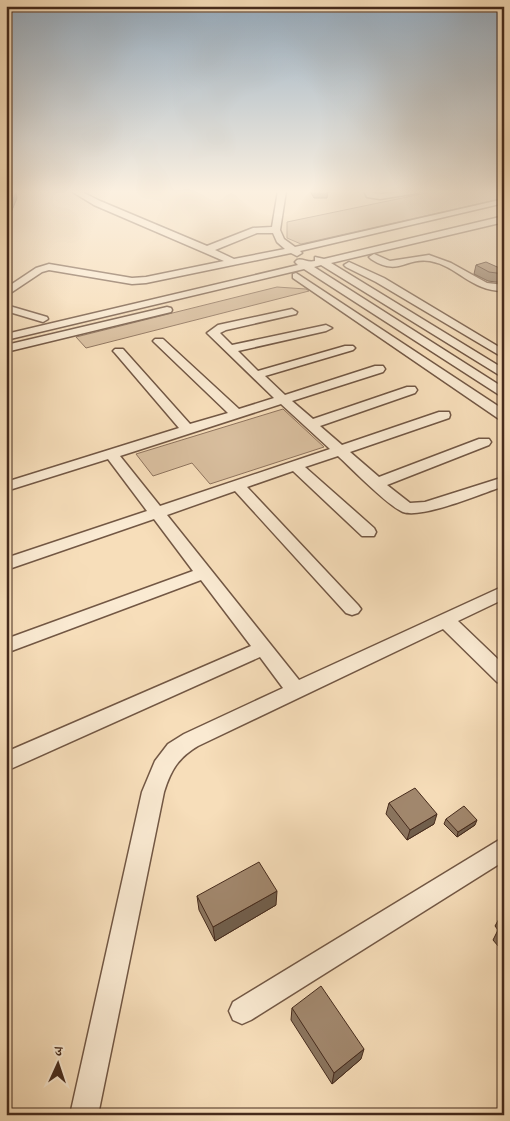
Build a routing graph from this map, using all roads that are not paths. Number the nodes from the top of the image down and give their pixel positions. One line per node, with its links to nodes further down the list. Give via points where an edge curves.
1 (193, 243): 8 (street)
2 (222, 243): 8 (street)
3 (284, 243): 11 (street)
4 (355, 243): 11 (street)
5 (365, 243): 11 (street)
6 (400, 243): 9 (street)
7 (435, 243): 10 (street)
8 (208, 249): 12 (street)
9 (362, 252): 10 (street); 13 (street); 14 (street)
10 (374, 257): 19 (street, via 383,264 393,265 431,259 488,287)
11 (302, 258): 12 (street); 13 (street); 16 (street); 18 (street); 27 (street)
12 (233, 262): 20 (street, via 138,281 49,267 39,270)
13 (322, 262): 17 (street)
14 (348, 265): 17 (street); 26 (street)
15 (296, 276): 16 (street); 18 (street); 39 (street)
16 (257, 277): 24 (street)
17 (350, 279): 23 (street)
18 (332, 283): 31 (street)
19 (504, 288)
20 (6, 293)
21 (186, 305): 30 (street)
22 (6, 308): 27 (street)
23 (398, 309): 26 (street); 41 (street)
24 (108, 312): 30 (street); 32 (street)
25 (292, 312): 36 (street, via 214,330 213,333)
26 (438, 315): 38 (street)
27 (43, 319): 28 (street)
28 (6, 327)
29 (326, 328): 36 (street)
30 (86, 330): 35 (street)
31 (409, 333): 39 (street); 44 (street)
32 (6, 337)
33 (159, 341): 46 (street)
34 (348, 348): 42 (street)
35 (6, 349)
36 (231, 349): 42 (street)
37 (119, 351): 50 (street)
38 (504, 355)
39 (415, 356): 48 (street)
40 (379, 368): 45 (street)
41 (504, 374)
42 (256, 375): 45 (street)
43 (411, 390): 49 (street)
44 (504, 394)
45 (284, 399): 46 (street); 49 (street)
46 (237, 414): 50 (street)
47 (444, 415): 52 (street)
48 (504, 416)
49 (312, 424): 52 (street)
50 (188, 430): 53 (street)
51 (484, 442): 56 (street)
52 (341, 450): 54 (street); 56 (street)
53 (111, 454): 58 (street); 59 (street)
54 (295, 466): 57 (street); 60 (street)
55 (504, 481): 56 (street, via 416,508 407,508 399,503)
56 (378, 483)
57 (238, 485): 59 (street); 64 (street)
58 (6, 487)
59 (157, 513): 61 (street); 62 (street)
60 (368, 532)
61 (6, 564)
62 (204, 573): 66 (street); 67 (street)
63 (504, 592): 65 (street)
64 (352, 609)
65 (445, 620): 68 (street); 69 (street)
66 (6, 646)
67 (262, 648): 69 (street); 70 (street)
68 (504, 677)
69 (296, 690): 73 (street, via 191,740 175,749 162,763)
70 (6, 762)
71 (504, 848): 72 (street)
72 (242, 1011)
73 (84, 1115)

